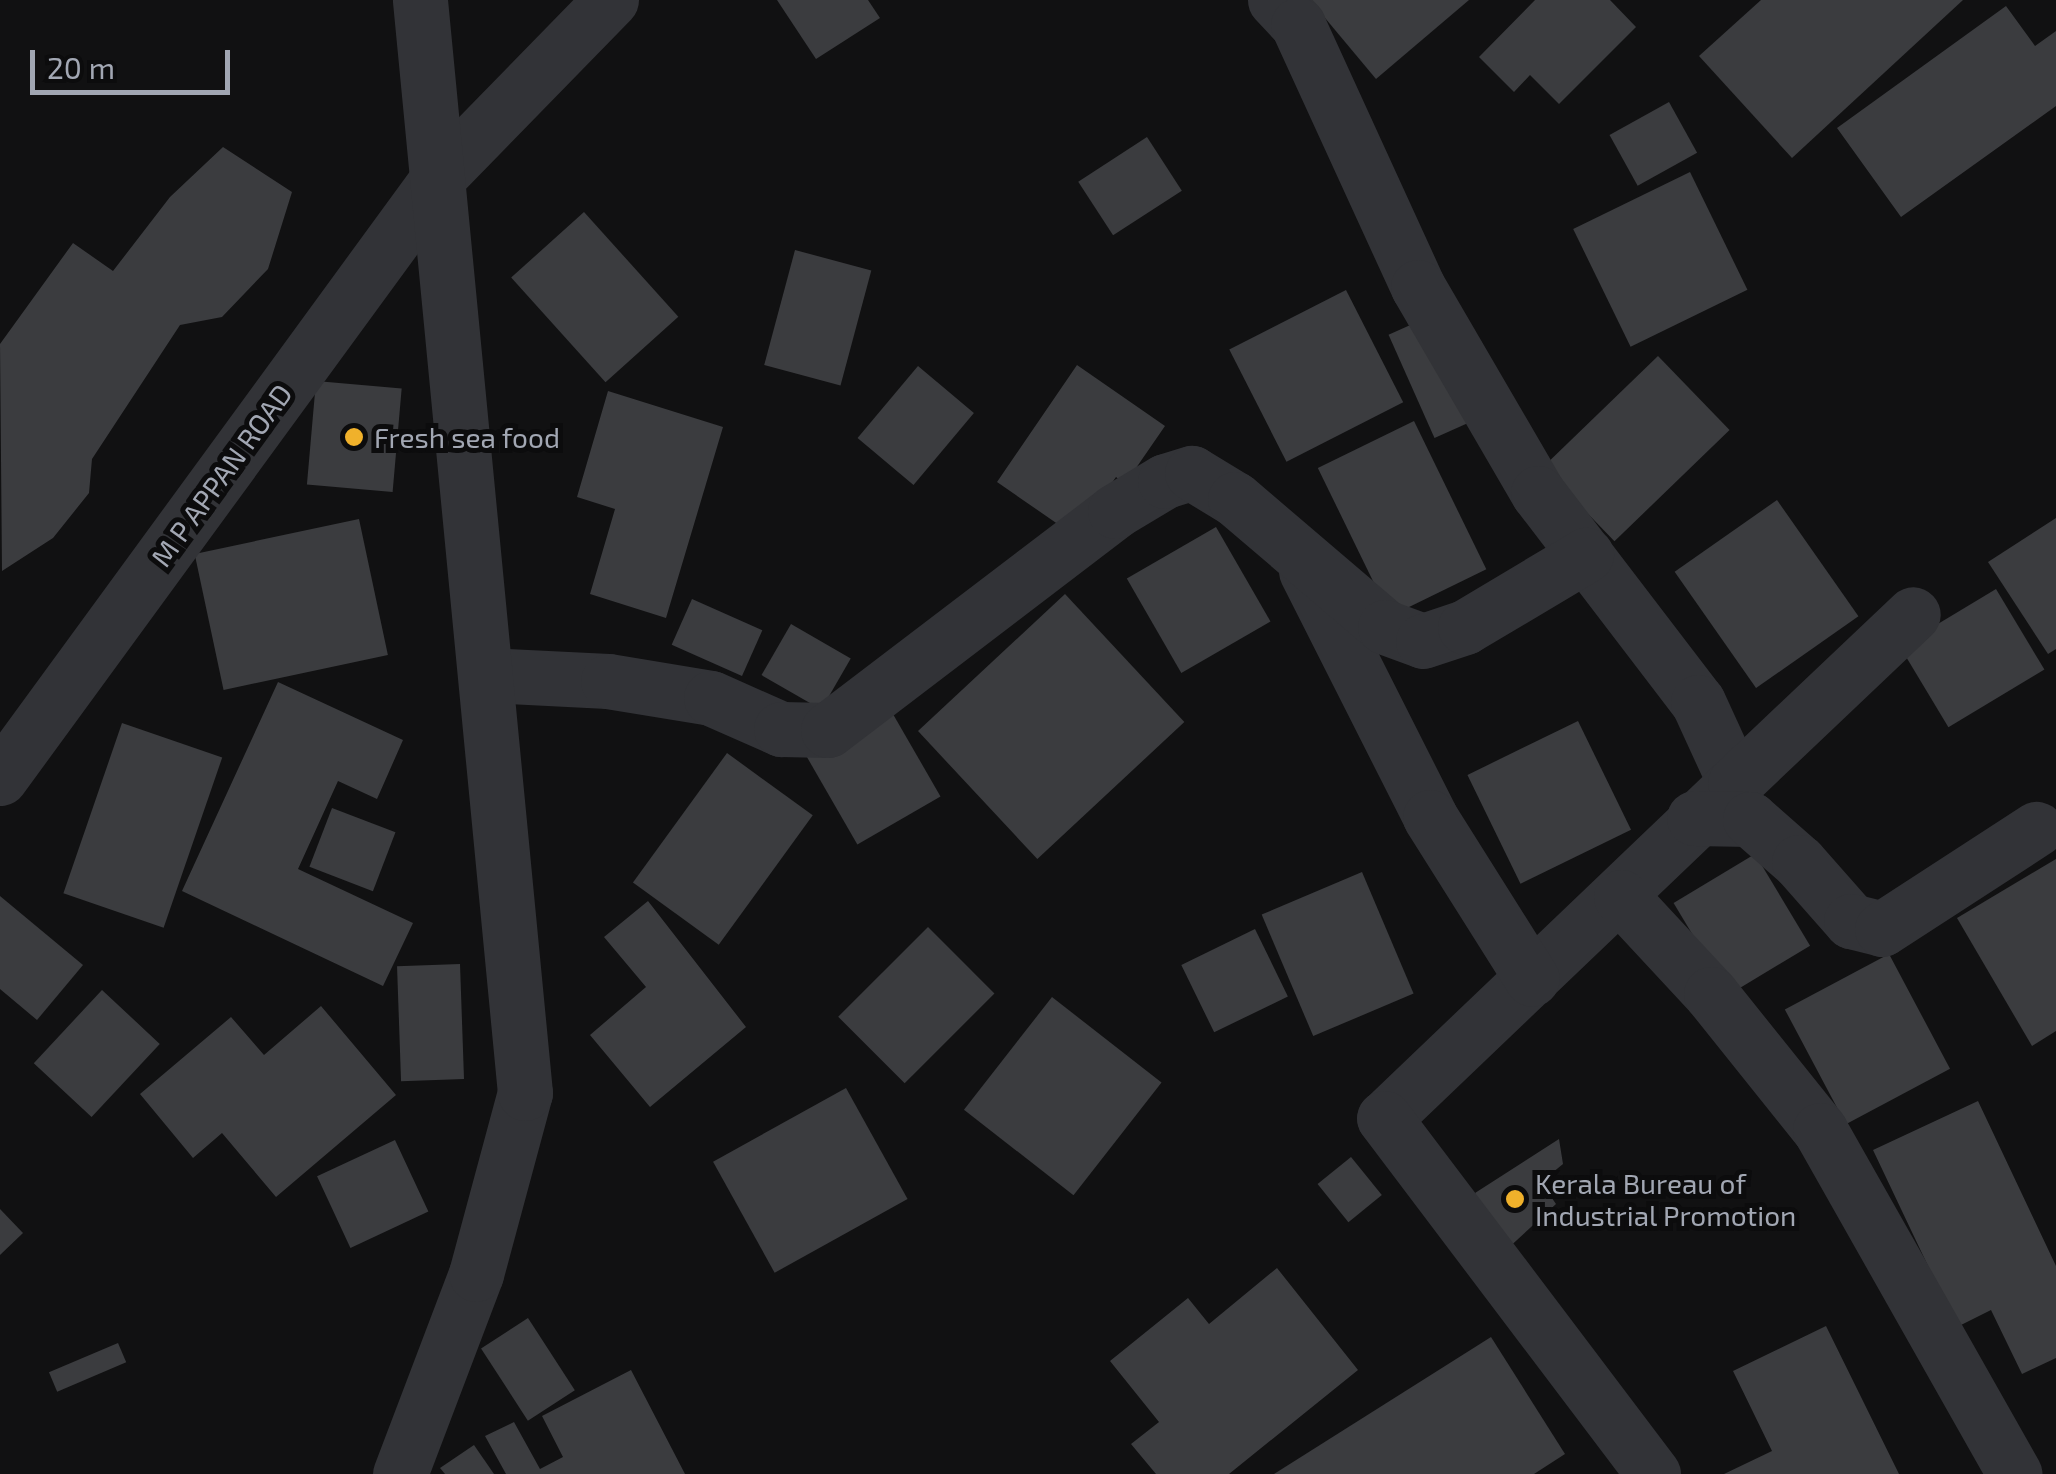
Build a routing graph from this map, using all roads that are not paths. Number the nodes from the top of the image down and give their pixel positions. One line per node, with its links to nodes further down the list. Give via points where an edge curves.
1 (420, 0): 4 (street)
2 (611, 0): 4 (street, M P APPAN ROAD)
3 (1275, 0): 6 (street, via 1298,25 1350,128 1418,287 1538,493)
4 (442, 173): 8 (street); 9 (street, M P APPAN ROAD)
5 (1296, 552): 6 (street, via 1385,626 1423,641 1464,628); 8 (street, via 1235,499 1192,473 1165,480 828,730 781,729 711,698 626,684); 14 (street, via 1430,817)
6 (1586, 555): 10 (street, via 1698,702)
7 (1912, 614): 10 (street)
8 (488, 674): 15 (street, via 525,1093 476,1274)
9 (0, 778)
10 (1735, 782): 11 (street)
11 (1694, 818): 12 (street, via 1750,819 1851,920 1882,929); 13 (street)
12 (2036, 829)
13 (1621, 897): 14 (street); 17 (street, via 1711,994 1820,1130)
14 (1532, 979): 16 (street, via 1384,1118)
15 (400, 1474)
16 (1652, 1474)
17 (2016, 1474)

